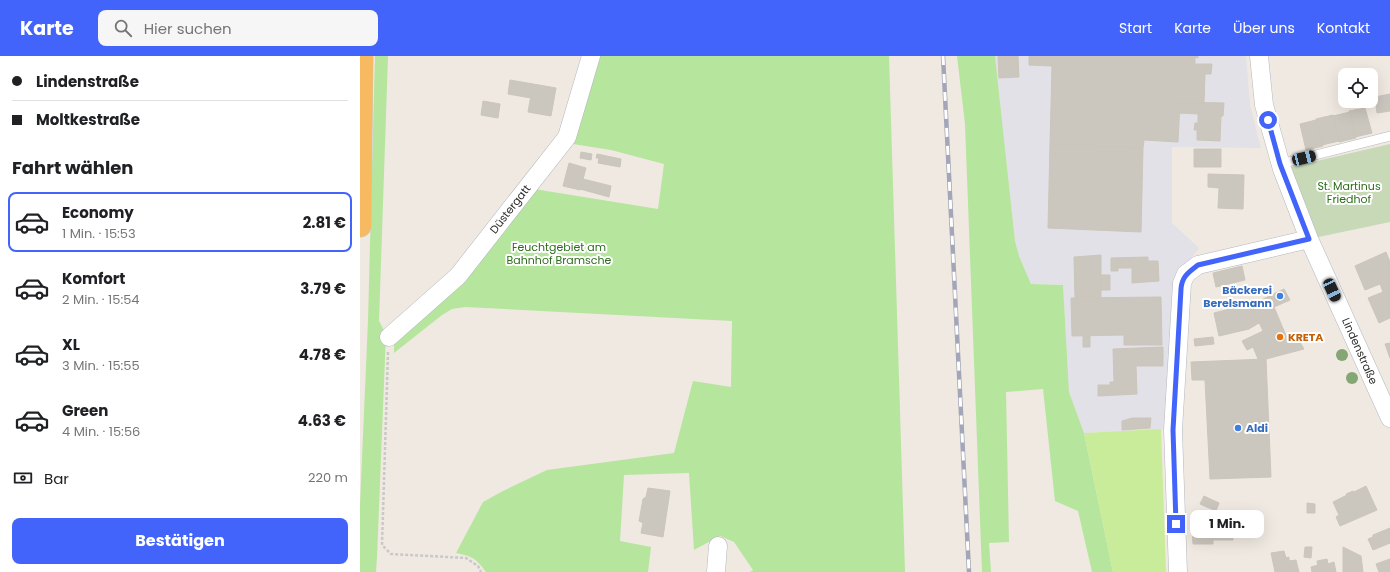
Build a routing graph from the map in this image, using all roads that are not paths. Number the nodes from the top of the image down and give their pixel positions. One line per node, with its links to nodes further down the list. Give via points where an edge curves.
1 (362, 56): 6 (highway)
2 (591, 56): 8 (street, Düstergatt, via 566,137 458,276)
3 (1259, 56): 5 (street, Lindenstraße, via 1264,105)
4 (1390, 136): 5 (lane)
5 (1280, 164): 7 (street, Lindenstraße)
6 (360, 226)
7 (1309, 239): 9 (street, Lindenstraße); 12 (street, via 1198,265 1186,274 1182,283 1173,430)
8 (389, 337)
9 (1389, 414)
10 (718, 546): 11 (street)
11 (716, 572)
12 (1178, 572)

